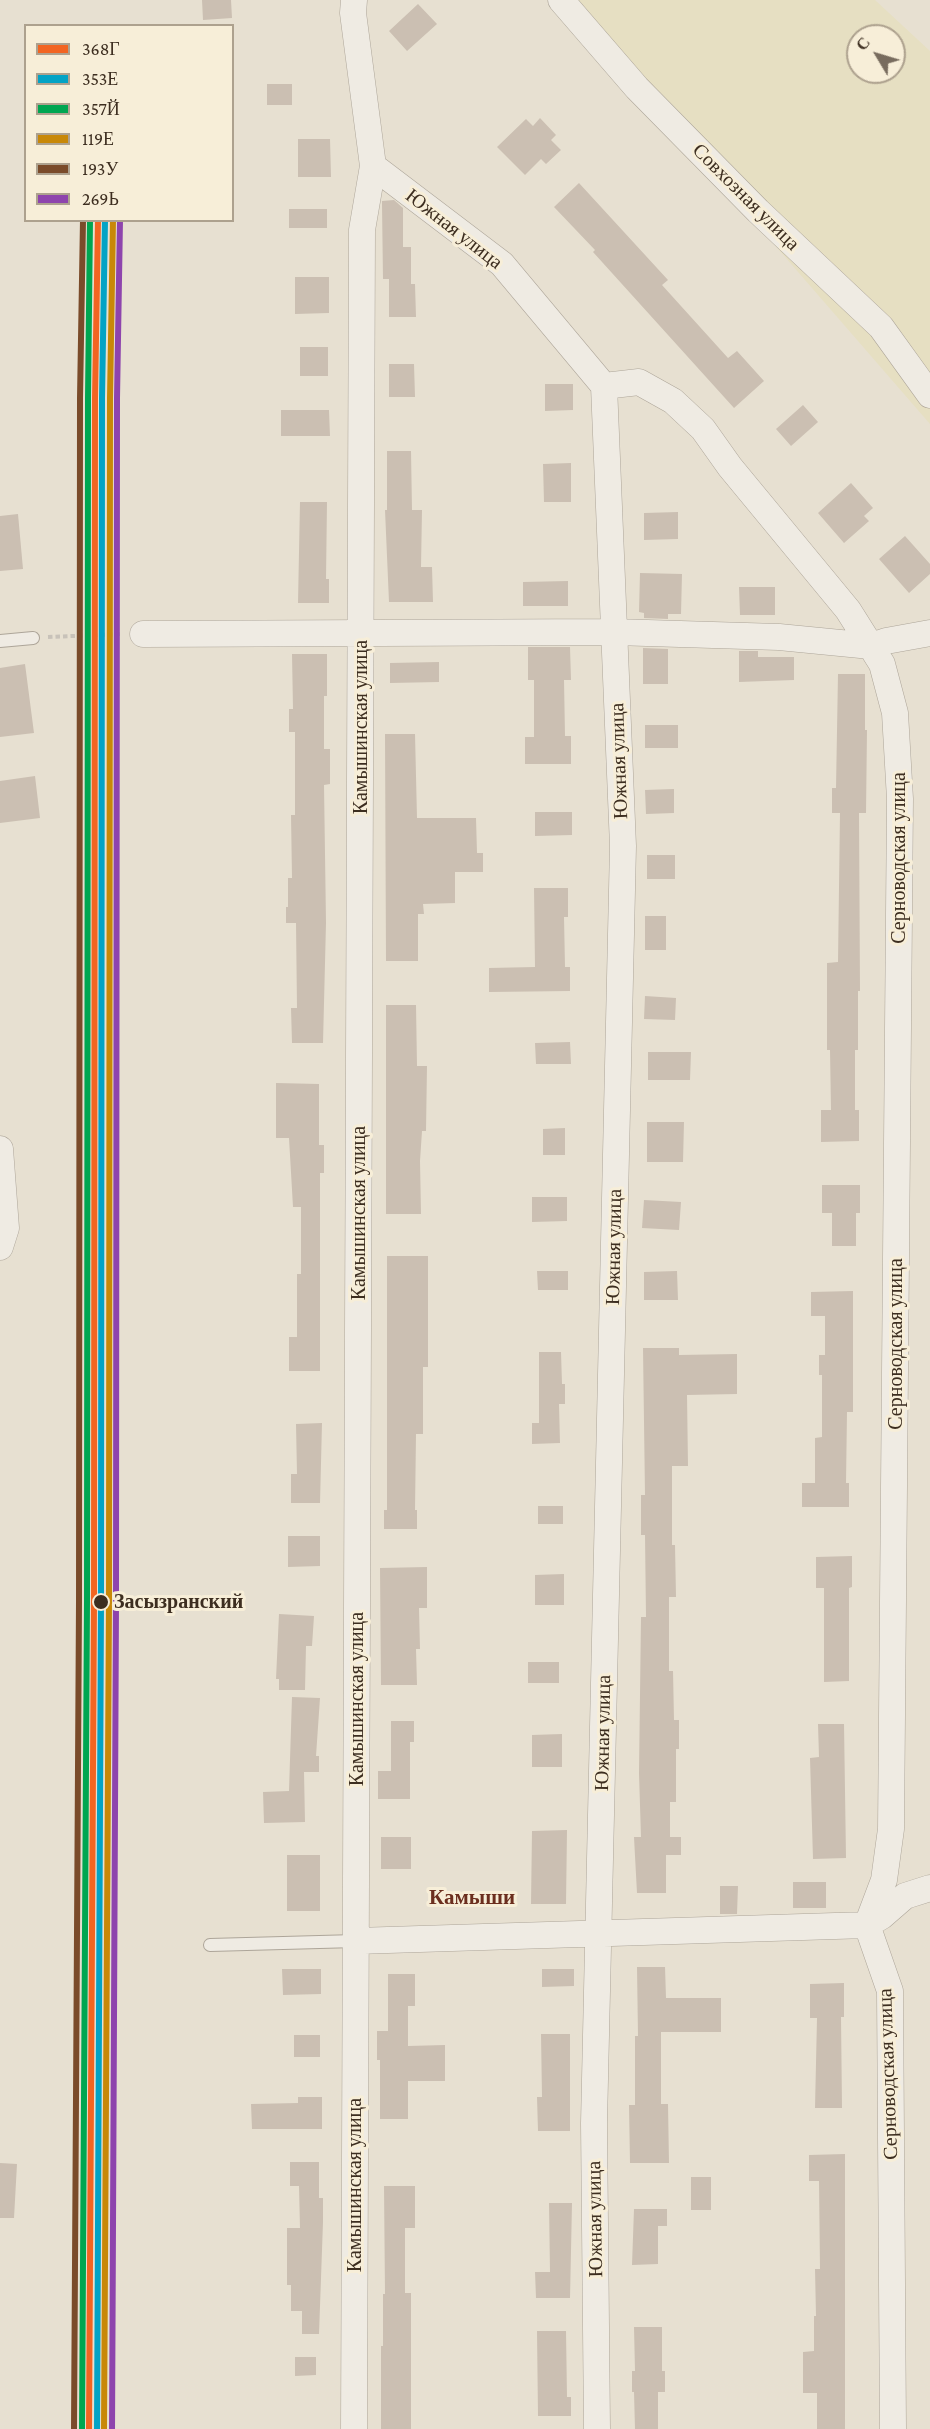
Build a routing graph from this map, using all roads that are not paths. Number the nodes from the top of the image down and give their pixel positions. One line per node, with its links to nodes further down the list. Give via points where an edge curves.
1 (354, 0): 3 (street, Камышинская улица)
2 (561, 0): 5 (street, Совхозная улица, via 637,88 758,211 881,327)
3 (373, 166): 4 (street, Южная улица, via 502,264); 7 (street, Камышинская улица, via 362,230)
4 (604, 386): 6 (street, Южная улица); 12 (street, Серноводская улица, via 639,381 673,401 703,429 848,610)
5 (930, 395)
6 (614, 632): 7 (street); 12 (street, via 779,637); 17 (street, Южная улица, via 623,846)
7 (362, 633): 9 (street); 18 (street, Камышинская улица)
8 (930, 633): 12 (street)
9 (143, 634)
10 (33, 638): 11 (lane)
11 (0, 641)
12 (871, 646): 16 (street, Серноводская улица, via 882,664 895,713 900,800 891,1829 884,1880)
13 (0, 1149): 14 (street, via 6,1228)
14 (0, 1247)
15 (930, 1888): 16 (street, via 905,1896)
16 (867, 1925): 17 (street); 22 (street, Серноводская улица, via 890,1991)
17 (598, 1933): 18 (street); 21 (street, Южная улица, via 594,2123)
18 (356, 1941): 19 (lane); 20 (street, Камышинская улица)
19 (210, 1945)
20 (354, 2429)
21 (597, 2429)
22 (893, 2429)

